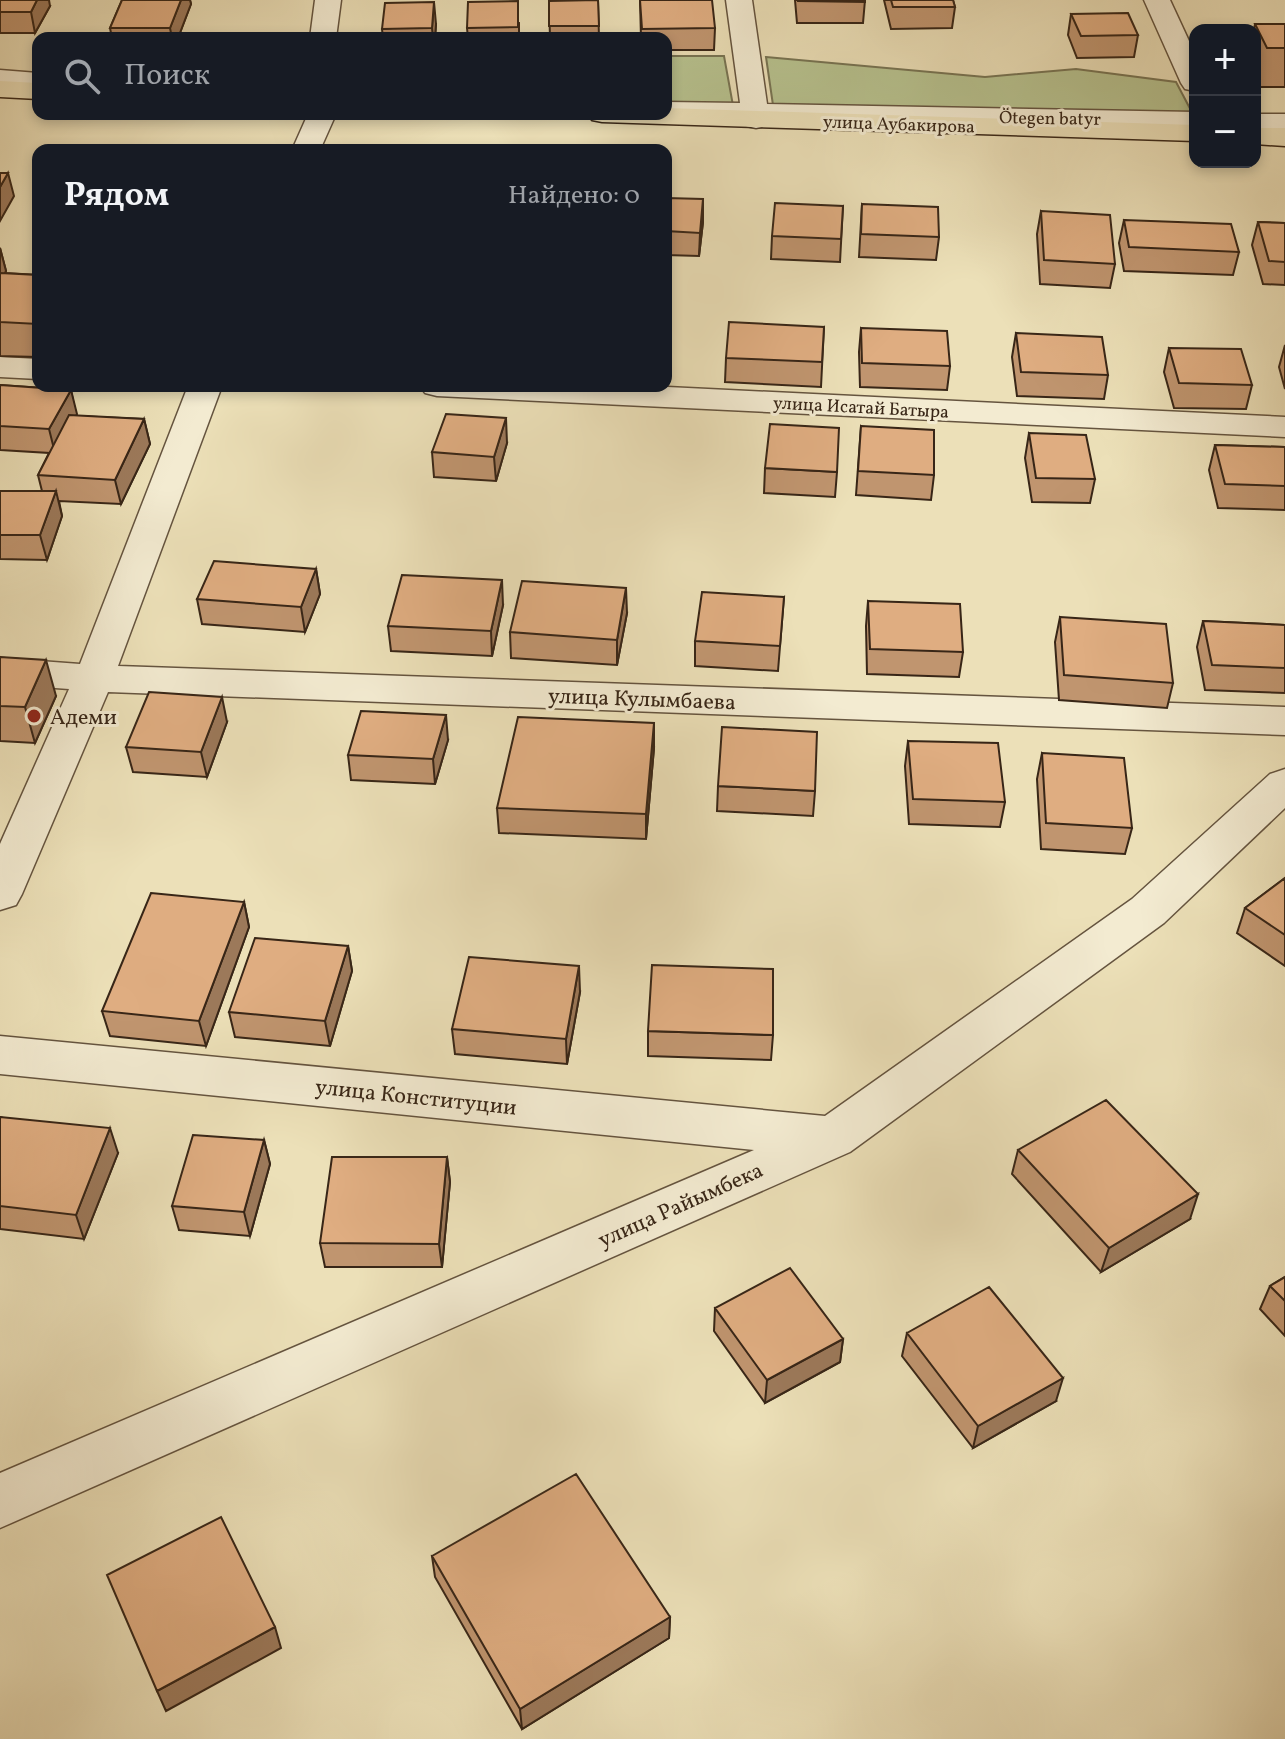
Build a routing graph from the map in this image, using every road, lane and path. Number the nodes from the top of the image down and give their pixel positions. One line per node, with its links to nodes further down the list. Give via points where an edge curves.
1 (328, 0): 4 (street)
2 (739, 0): 13 (street)
3 (1157, 0): 5 (street)
4 (324, 32)
5 (1189, 70)
6 (0, 78): 7 (street)
7 (32, 81)
8 (0, 89): 9 (main road)
9 (32, 91)
10 (672, 110): 14 (street, Ötegen batyr)
11 (672, 117): 13 (main road, улица Аубакирова)
12 (319, 120): 20 (street)
13 (756, 120): 17 (main road, улица Аубакирова)
14 (1189, 120)
15 (1261, 122): 16 (street)
16 (1285, 122)
17 (1189, 133)
18 (1261, 136): 19 (main road)
19 (1285, 137)
20 (309, 144)
21 (0, 367): 22 (street)
22 (32, 369)
23 (203, 392): 27 (street)
24 (561, 392): 25 (street, улица Исатай Батыра)
25 (1285, 427)
26 (0, 671): 27 (street, улица Кулымбаева)
27 (94, 678): 28 (street, улица Кулымбаева); 30 (street)
28 (1285, 721)
29 (1285, 784): 32 (street, улица Райымбека, via 1148,911)
30 (0, 894)
31 (0, 1055): 32 (street, улица Конституции)
32 (832, 1138): 33 (street, улица Райымбека)
33 (0, 1501)

